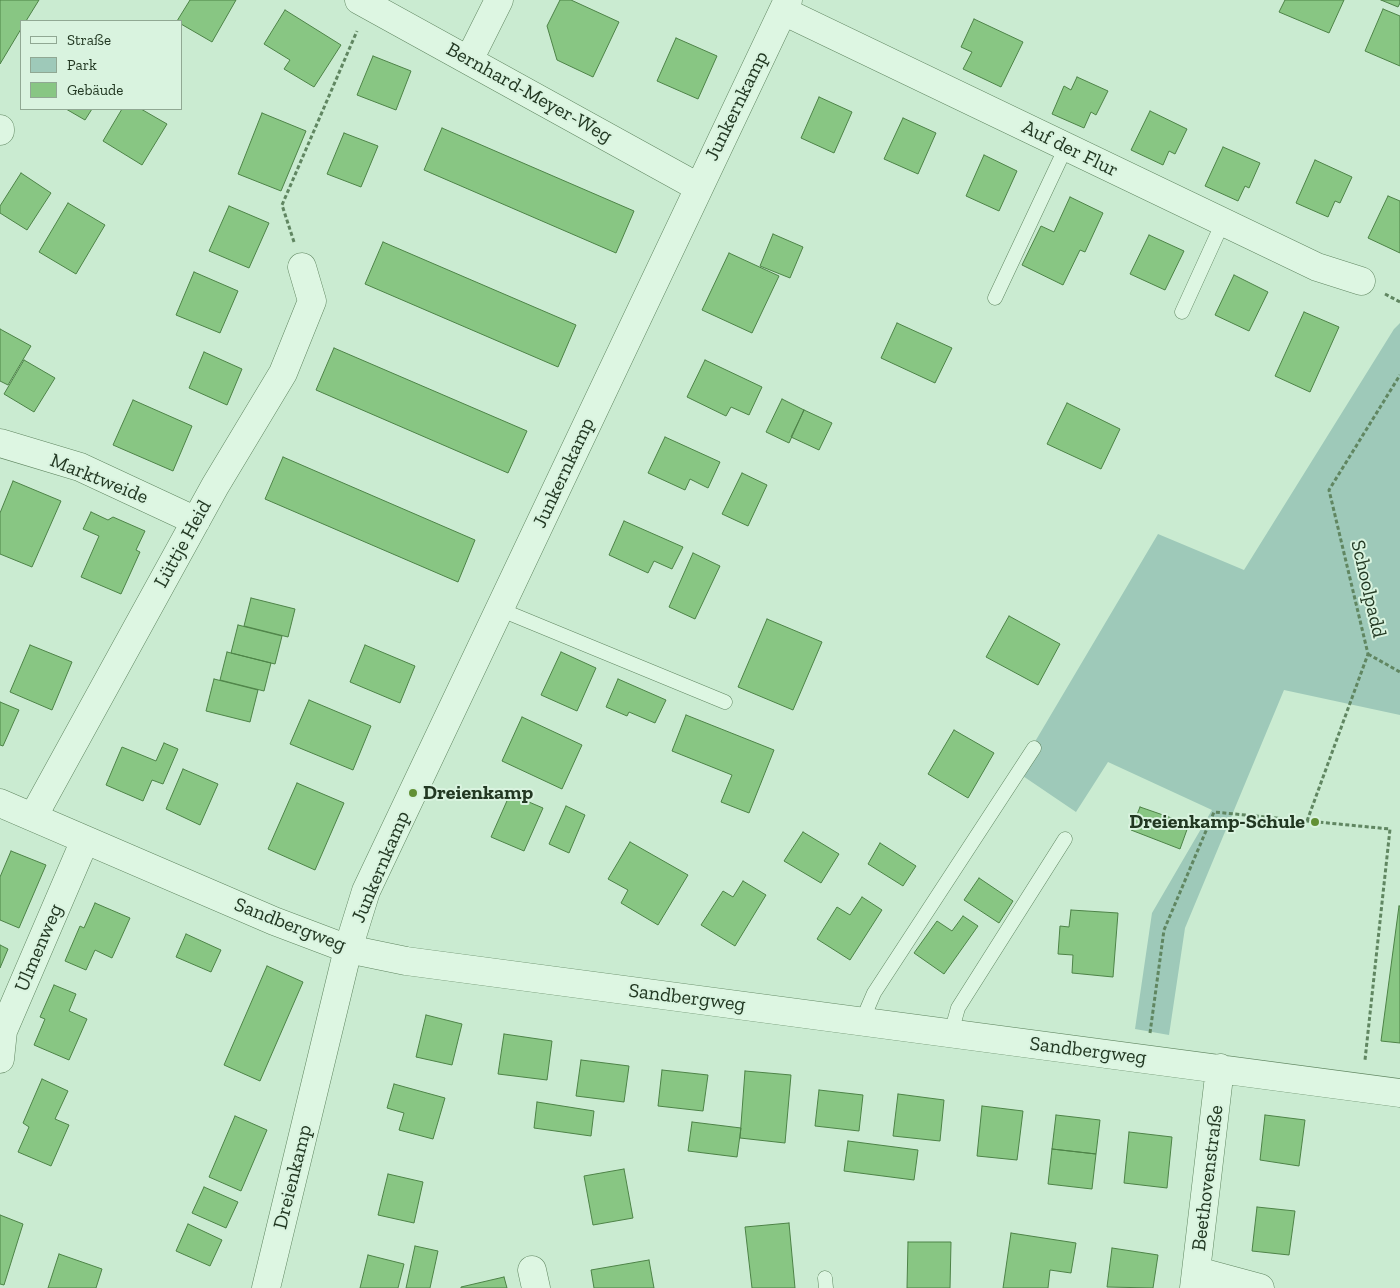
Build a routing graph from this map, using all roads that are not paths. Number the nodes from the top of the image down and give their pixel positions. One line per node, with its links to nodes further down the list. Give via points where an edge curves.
1 (499, 0): 4 (street)
2 (364, 2): 4 (street, Bernhard-Meyer-Weg)
3 (785, 5): 5 (street, Auf der Flur); 6 (street, Junkernkamp)
4 (469, 60): 6 (street, Bernhard-Meyer-Weg)
5 (1066, 147): 7 (street, Auf der Flur); 10 (lane)
6 (698, 187): 14 (street, Junkernkamp)
7 (1223, 222): 9 (street, Auf der Flur, via 1317,268); 11 (lane)
8 (302, 268): 13 (street, Lüttje Heid, via 312,301 283,373)
9 (1360, 281)
10 (994, 298)
11 (1182, 312)
12 (0, 443): 13 (street, Marktweide, via 80,467)
13 (196, 521): 18 (street, Lüttje Heid)
14 (499, 609): 15 (lane); 21 (street, Junkernkamp, via 366,891)
15 (725, 702)
16 (1034, 748): 22 (lane, via 874,993)
17 (0, 803): 18 (street, Sandbergweg)
18 (33, 817): 20 (street, Sandbergweg)
19 (1065, 839): 23 (lane, via 958,1008)
20 (86, 840): 21 (street, Sandbergweg); 24 (street, Ulmenweg, via 3,1031)
21 (348, 949): 22 (street, Sandbergweg, via 406,962); 28 (street, Dreienkamp)
22 (862, 1021): 23 (street, Sandbergweg)
23 (951, 1033): 25 (street, Sandbergweg)
24 (0, 1059)
25 (1220, 1068): 26 (street, Sandbergweg); 27 (street, Beethovenstraße)
26 (1400, 1093)
27 (1195, 1280): 29 (street)
28 (266, 1288)
29 (1260, 1288)

